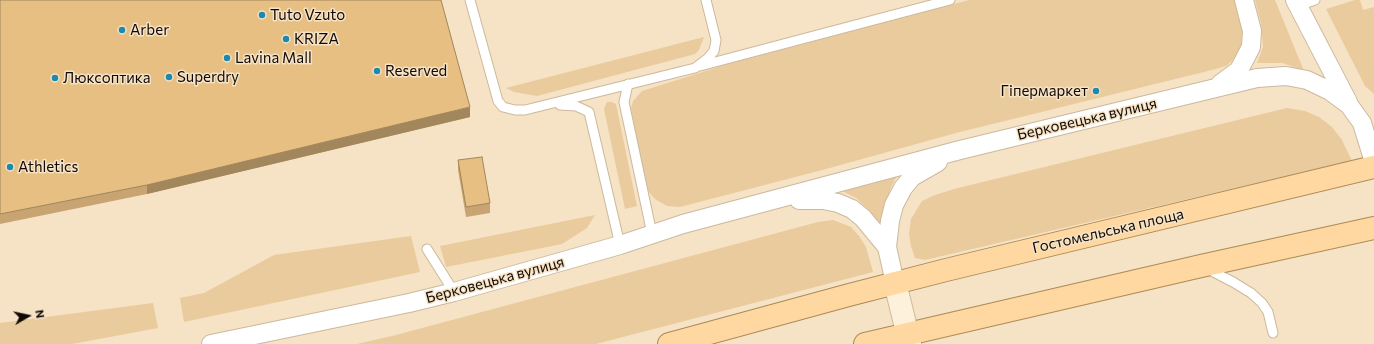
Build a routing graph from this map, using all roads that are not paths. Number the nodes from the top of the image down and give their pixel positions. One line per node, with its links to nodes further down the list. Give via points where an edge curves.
1 (470, 0): 10 (lane, via 498,101 503,107 515,110)
2 (706, 0): 7 (lane, via 716,40 714,51)
3 (950, 0): 7 (lane)
4 (1244, 0): 9 (street, Берковецька вулиця, via 1252,31 1251,48 1239,70)
5 (1315, 0): 6 (lane)
6 (1296, 3): 11 (street, Берковецька вулиця)
7 (695, 68): 8 (lane)
8 (628, 84): 10 (lane); 17 (lane, via 624,102)
9 (1214, 89): 11 (street, Берковецька вулиця, via 1257,78 1286,76 1307,80 1330,91); 12 (street, Берковецька вулиця)
10 (550, 104): 18 (lane, via 576,106 589,112)
11 (1350, 105): 13 (street, Берковецька вулиця, via 1362,123)
12 (960, 150): 15 (street, Берковецька вулиця); 19 (street, Берковецька вулиця, via 912,177 903,188 894,205)
13 (1374, 162)
14 (1374, 167): 22 (highway, Гостомельська площа)
15 (774, 200): 17 (street, Берковецька вулиця); 19 (street, Берковецька вулиця, via 823,200 852,209)
16 (1374, 228): 21 (highway)
17 (652, 234): 18 (street, Берковецька вулиця)
18 (620, 245): 23 (street, Берковецька вулиця)
19 (887, 247): 22 (street, Берковецька вулиця)
20 (427, 249): 23 (lane)
21 (1201, 266): 24 (lane, via 1233,282 1258,299 1268,312); 25 (highway)
22 (895, 283): 25 (main road); 27 (highway, Гостомельська площа)
23 (454, 292): 26 (street, Берковецька вулиця)
24 (1273, 333)
25 (909, 339): 28 (highway)
26 (211, 344)
27 (669, 344)
28 (866, 344)

